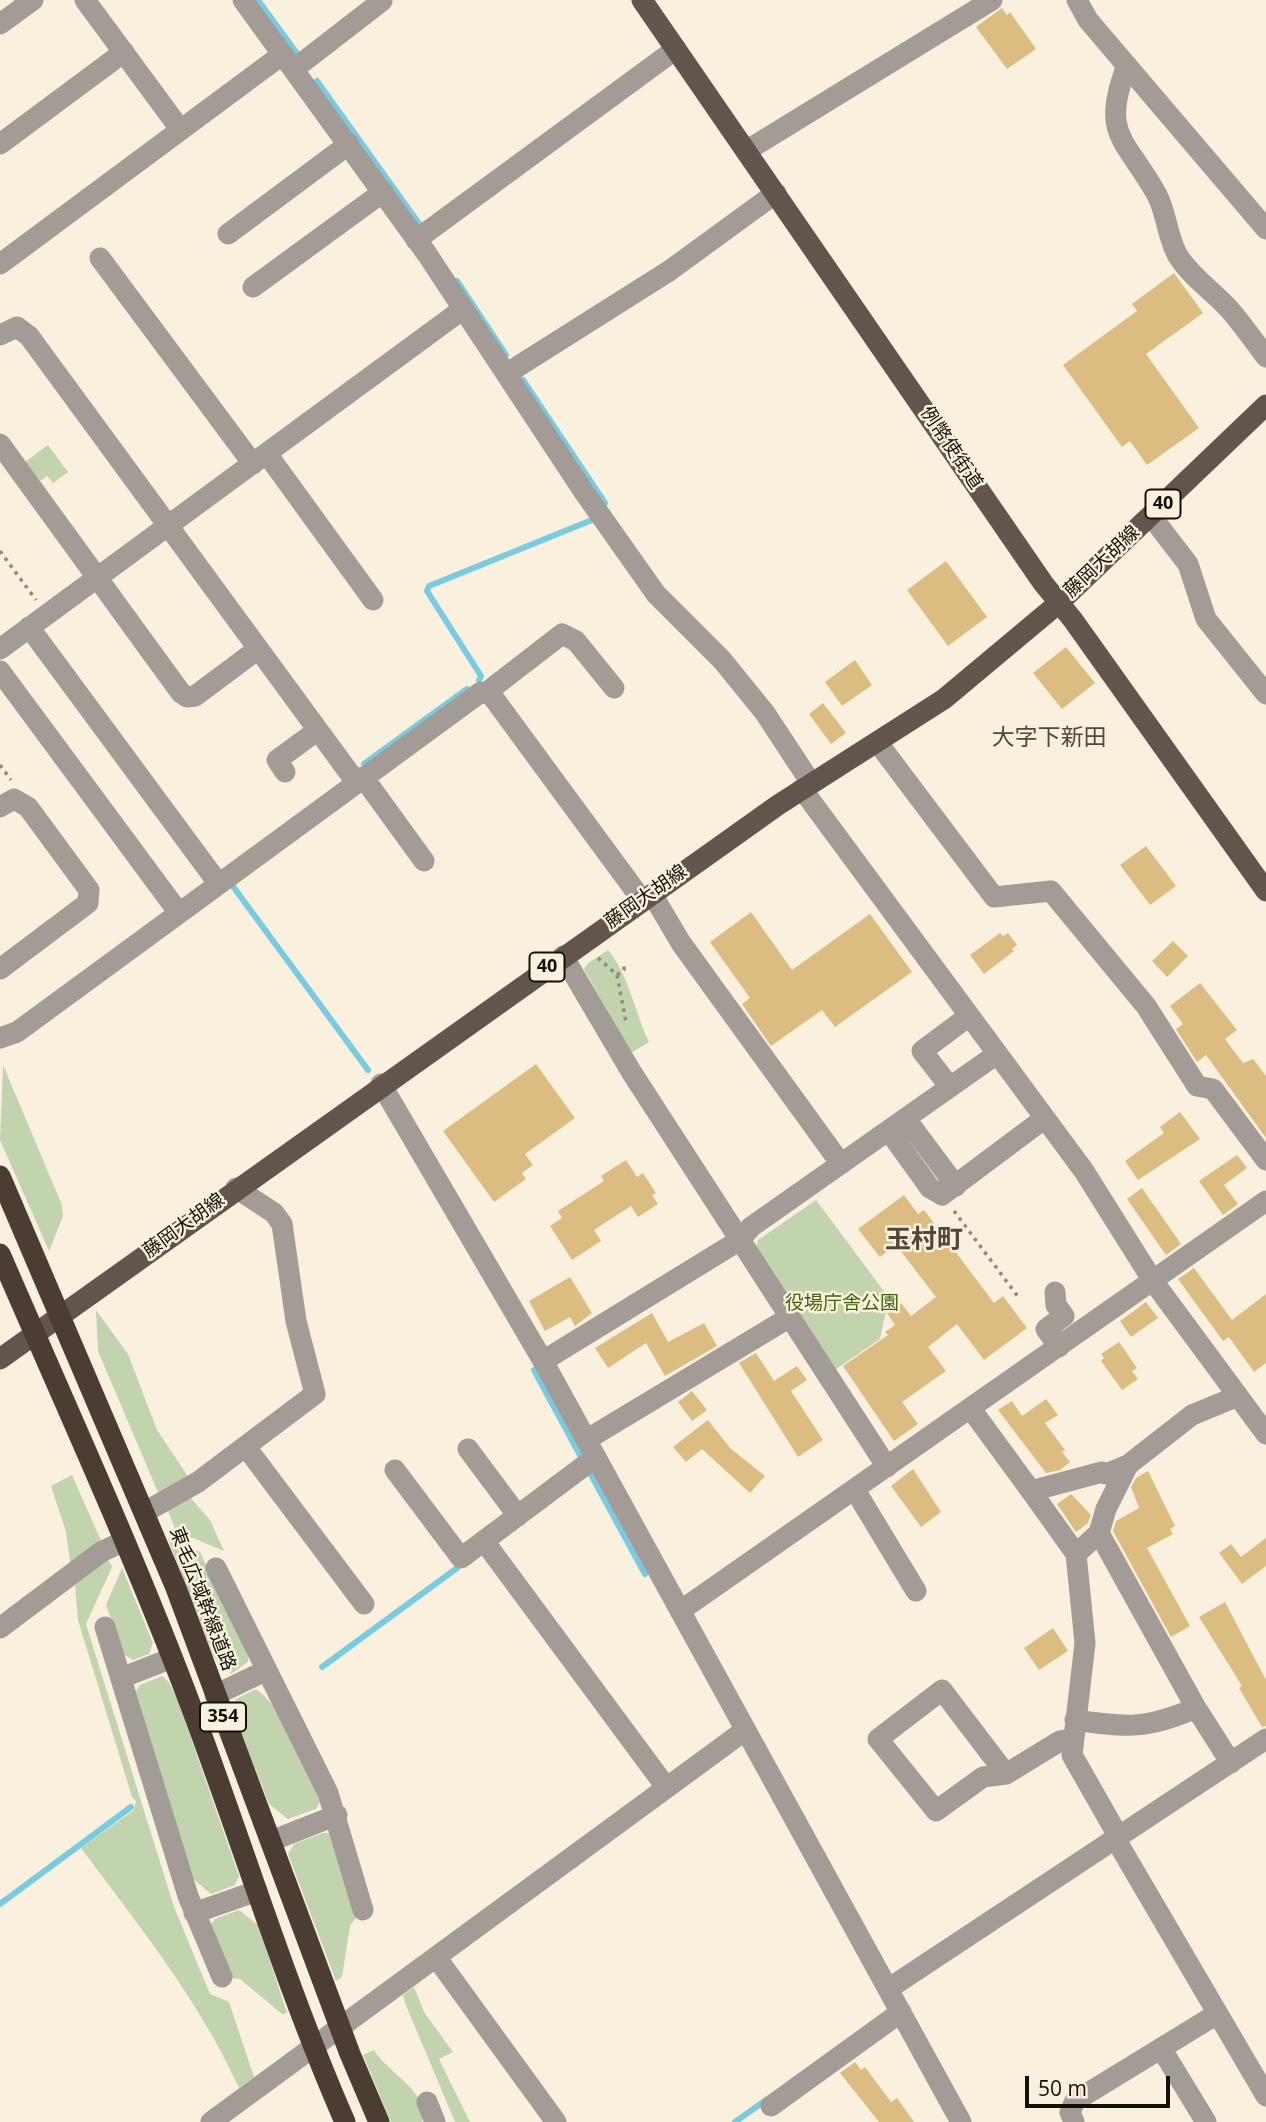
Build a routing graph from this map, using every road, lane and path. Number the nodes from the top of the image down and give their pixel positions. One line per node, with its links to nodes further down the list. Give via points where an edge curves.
1 (33, 0): 8 (street)
2 (85, 0): 10 (street)
3 (243, 0): 11 (street)
4 (642, 0): 9 (main road, 例幣使街道)
5 (992, 0): 16 (street)
6 (1077, 0): 12 (street)
7 (382, 1): 11 (street)
8 (0, 24)
9 (676, 49): 16 (main road, 例幣使街道); 21 (street)
10 (124, 52): 13 (street); 14 (street)
11 (289, 62): 13 (street); 15 (street)
12 (1127, 65): 19 (street); 27 (street, via 1114,97 1115,128 1159,198 1169,238 1180,258)
13 (180, 130): 23 (street)
14 (0, 144)
15 (349, 144): 17 (street); 20 (street)
16 (747, 151): 18 (main road, 例幣使街道)
17 (383, 192): 21 (street); 24 (street)
18 (776, 193): 28 (street, via 669,271); 37 (main road, 例幣使街道)
19 (1266, 229)
20 (228, 234)
21 (416, 240): 25 (street)
22 (100, 258): 31 (street)
23 (0, 264)
24 (253, 287)
25 (463, 309): 28 (street); 31 (street)
26 (0, 335): 33 (street, via 17,327 29,336)
27 (1266, 357)
28 (506, 374): 52 (street, via 656,594 722,660 772,724)
29 (1266, 405): 32 (main road, 藤岡大胡線 / 40)
30 (0, 444): 35 (street)
31 (260, 459): 33 (street); 36 (street)
32 (1151, 516): 37 (main road, 藤岡大胡線 / 40); 45 (street, via 1188,564 1206,619)
33 (167, 526): 35 (street); 41 (street)
34 (0, 551): 38 (path)
35 (97, 578): 39 (street); 41 (street, via 187,697 195,696)
36 (373, 600)
37 (1060, 602): 47 (main road, 藤岡大胡線 / 40, via 944,699); 56 (main road, 例幣使街道)
38 (42, 608)
39 (29, 627): 40 (street); 55 (street)
40 (0, 649)
41 (258, 649): 46 (street)
42 (0, 671): 58 (street)
43 (614, 688): 44 (street, via 576,641 562,634)
44 (486, 692): 50 (street, via 474,696); 57 (street)
45 (1266, 694)
46 (318, 730): 49 (street, via 277,760); 50 (street)
47 (878, 743): 52 (main road, 藤岡大胡線 / 40); 72 (street, via 994,897 1051,891 1146,1006 1196,1086 1213,1089)
48 (0, 765): 51 (path)
49 (285, 772)
50 (360, 779): 54 (street); 55 (street)
51 (15, 785)
52 (806, 786): 57 (main road, 藤岡大胡線 / 40); 64 (street)
53 (0, 807): 62 (street, via 14,799 28,807 89,896 88,903)
54 (424, 861)
55 (218, 883): 58 (street)
56 (1266, 891)
57 (647, 897): 60 (main road, 藤岡大胡線 / 40); 73 (street)
58 (179, 913): 65 (street, via 17,1032)
59 (594, 955): 63 (path)
60 (563, 956): 66 (street); 68 (main road, 藤岡大胡線 / 40)
61 (624, 962): 63 (path, via 624,970)
62 (0, 969)
63 (617, 975): 66 (path, via 628,1037)
64 (969, 1016): 67 (street); 69 (street, via 922,1051)
65 (0, 1038)
66 (615, 1045): 78 (street)
67 (997, 1054): 69 (street); 70 (street)
68 (381, 1084): 75 (main road, 藤岡大胡線 / 40); 88 (street)
69 (950, 1087): 71 (street)
70 (1045, 1118): 76 (street); 80 (street)
71 (897, 1125): 73 (street); 76 (street, via 930,1188)
72 (1266, 1160)
73 (841, 1164): 78 (street, via 751,1227)
74 (0, 1176): 83 (highway, 東毛広域幹線道路 / 354)
75 (236, 1188): 83 (main road, 藤岡大胡線 / 40); 92 (street, via 274,1213 282,1224 296,1321 316,1394)
76 (949, 1190): 82 (path)
77 (1266, 1201): 80 (street)
78 (740, 1240): 84 (street); 88 (street)
79 (0, 1254): 85 (highway, 354)
80 (1153, 1281): 86 (street); 89 (street)
81 (1055, 1292): 86 (street, via 1056,1305 1064,1316 1046,1329)
82 (1019, 1298)
83 (60, 1314): 85 (main road, 藤岡大胡線 / 40); 100 (highway, 東毛広域幹線道路 / 354)
84 (790, 1317): 94 (street); 96 (street)
85 (34, 1333): 87 (main road, 藤岡大胡線 / 40); 103 (highway, 354)
86 (1059, 1347): 90 (street)
87 (0, 1359)
88 (543, 1361): 94 (street)
89 (1238, 1396): 91 (street); 95 (street, via 1192,1415)
90 (971, 1409): 96 (street); 99 (street)
91 (1266, 1434)
92 (246, 1447): 100 (street); 108 (street)
93 (468, 1449): 101 (street)
94 (591, 1449): 101 (street); 109 (street)
95 (1128, 1465): 99 (street); 102 (street)
96 (887, 1467): 98 (street)
97 (395, 1470): 104 (street, via 461,1558)
98 (855, 1490): 107 (street); 109 (street)
99 (1031, 1491): 105 (street)
100 (145, 1513): 115 (highway, 東毛広域幹線道路 / 354)
101 (517, 1516): 104 (street)
102 (1099, 1533): 105 (street); 116 (street)
103 (124, 1541): 110 (street, via 101,1552); 112 (highway, 354)
104 (485, 1541): 122 (street)
105 (1076, 1553): 117 (street, via 1085,1643)
106 (216, 1569): 113 (street)
107 (916, 1591)
108 (364, 1604)
109 (680, 1611): 118 (street)
110 (0, 1628)
111 (105, 1628): 114 (street)
112 (172, 1658): 114 (street); 126 (highway, 354)
113 (265, 1671): 115 (street); 123 (street)
114 (121, 1678): 128 (street)
115 (215, 1695): 125 (highway, 東毛広域幹線道路 / 354)
116 (1196, 1708): 117 (street, via 1161,1723); 120 (street)
117 (1074, 1729): 121 (street); 124 (street, via 1072,1755)
118 (744, 1731): 122 (street); 131 (street)
119 (1266, 1739): 120 (street)
120 (1231, 1763): 124 (street)
121 (1006, 1774): 121 (street, via 983,1777 936,1811 878,1739 942,1690)
122 (666, 1787): 129 (street)
123 (337, 1815): 125 (street); 127 (street)
124 (1116, 1836): 131 (street); 133 (street)
125 (271, 1840): 134 (highway, 東毛広域幹線道路 / 354)
126 (257, 1891): 128 (street); 135 (highway, 354)
127 (363, 1910)
128 (194, 1913): 130 (street)
129 (436, 1958): 134 (street); 144 (street)
130 (222, 1977)
131 (888, 1989): 132 (street)
132 (901, 2012): 139 (street); 145 (street)
133 (1217, 2014): 136 (street); 137 (street)
134 (339, 2026): 135 (street); 142 (highway, 東毛広域幹線道路 / 354)
135 (313, 2046): 140 (street); 141 (highway, 354)
136 (1161, 2048): 146 (street, via 1075,2101 1070,2112); 147 (street)
137 (1266, 2096)
138 (427, 2102): 143 (street)
139 (771, 2106)
140 (211, 2122)
141 (345, 2122)
142 (379, 2122)
143 (435, 2122)
144 (556, 2122)
145 (961, 2122)
146 (1074, 2122)
147 (1206, 2122)

